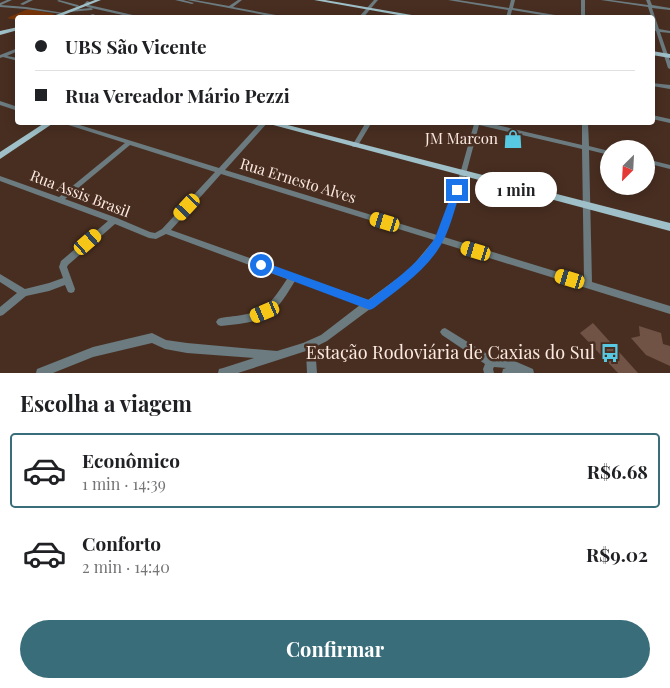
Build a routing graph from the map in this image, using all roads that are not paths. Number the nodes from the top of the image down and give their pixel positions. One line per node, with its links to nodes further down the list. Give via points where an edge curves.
1 (10, 0): 17 (street)
2 (31, 0): 18 (street)
3 (95, 0): 16 (main road)
4 (99, 0): 16 (main road)
5 (177, 0): 21 (street)
6 (189, 0): 21 (street)
7 (240, 0): 21 (street)
8 (316, 0): 22 (main road)
9 (376, 0): 22 (street)
10 (450, 0): 23 (street)
11 (513, 0): 23 (street)
12 (583, 0): 36 (street)
13 (603, 0): 20 (street)
14 (648, 0): 20 (street)
15 (59, 1): 19 (street)
16 (87, 3): 19 (main road); 25 (main road); 26 (street)
17 (1, 4): 27 (street)
18 (22, 4)
19 (77, 6): 27 (main road)
20 (651, 6): 24 (street); 37 (street)
21 (229, 8): 30 (street); 31 (street)
22 (368, 8): 32 (street); 33 (main road)
23 (511, 9): 34 (street); 35 (street)
24 (670, 9)
25 (69, 11): 26 (street); 27 (main road)
26 (116, 12): 29 (street)
27 (61, 13): 28 (main road)
28 (56, 15)
29 (130, 15)
30 (263, 15)
31 (272, 15)
32 (362, 15)
33 (409, 15)
34 (509, 15)
35 (551, 15)
36 (583, 15)
37 (654, 15)
38 (655, 20): 41 (street)
39 (15, 29): 43 (main road)
40 (655, 30): 41 (street)
41 (658, 30): 42 (street); 47 (street)
42 (670, 32)
43 (0, 33)
44 (15, 50): 46 (street)
45 (655, 54): 47 (main road)
46 (1, 56): 48 (street)
47 (668, 56): 49 (street)
48 (15, 59)
49 (670, 68)
50 (655, 82): 51 (street)
51 (670, 85)
52 (0, 104): 53 (street)
53 (15, 108)
54 (655, 118): 55 (street)
55 (670, 121)
56 (47, 125): 68 (main road)
57 (72, 125): 64 (street, Rua Ernesto Alves)
58 (266, 125): 71 (street)
59 (276, 125): 65 (main road)
60 (367, 125): 65 (street)
61 (475, 125): 72 (street)
62 (485, 125): 66 (street)
63 (585, 125): 66 (street)
64 (129, 143): 71 (street, Rua Ernesto Alves); 74 (street)
65 (355, 146): 72 (main road)
66 (585, 148): 67 (street); 75 (street)
67 (600, 151)
68 (0, 156)
69 (655, 163): 70 (street)
70 (670, 166)
71 (221, 171): 78 (street); 79 (street, Rua Ernesto Alves)
72 (463, 174): 75 (main road); 79 (street)
73 (0, 178): 74 (street, Rua Assis Brasil)
74 (60, 200): 76 (street, Rua Assis Brasil)
75 (586, 206): 77 (main road); 83 (street)
76 (114, 220): 78 (street, Rua Assis Brasil, via 149,236); 82 (street, via 63,265)
77 (670, 227)
78 (165, 231): 80 (street)
79 (439, 240): 83 (street, Rua Ernesto Alves); 86 (street, via 412,272)
80 (293, 277): 86 (street); 89 (street, via 265,312)
81 (0, 278): 85 (street)
82 (68, 280): 84 (street); 85 (street)
83 (588, 285): 87 (street, Rua Ernesto Alves)
84 (71, 289)
85 (24, 293): 88 (street)
86 (370, 305): 91 (street, via 334,332)
87 (670, 310)
88 (0, 312)
89 (222, 322)
90 (446, 332): 93 (street)
91 (310, 344): 92 (street); 97 (street)
92 (280, 355): 95 (street, via 187,348 152,338 93,352); 96 (street)
93 (491, 362): 94 (street); 98 (street)
94 (517, 367): 99 (street); 100 (street)
95 (41, 373)
96 (223, 373)
97 (312, 373)
98 (489, 373)
99 (507, 373)
100 (528, 373)

